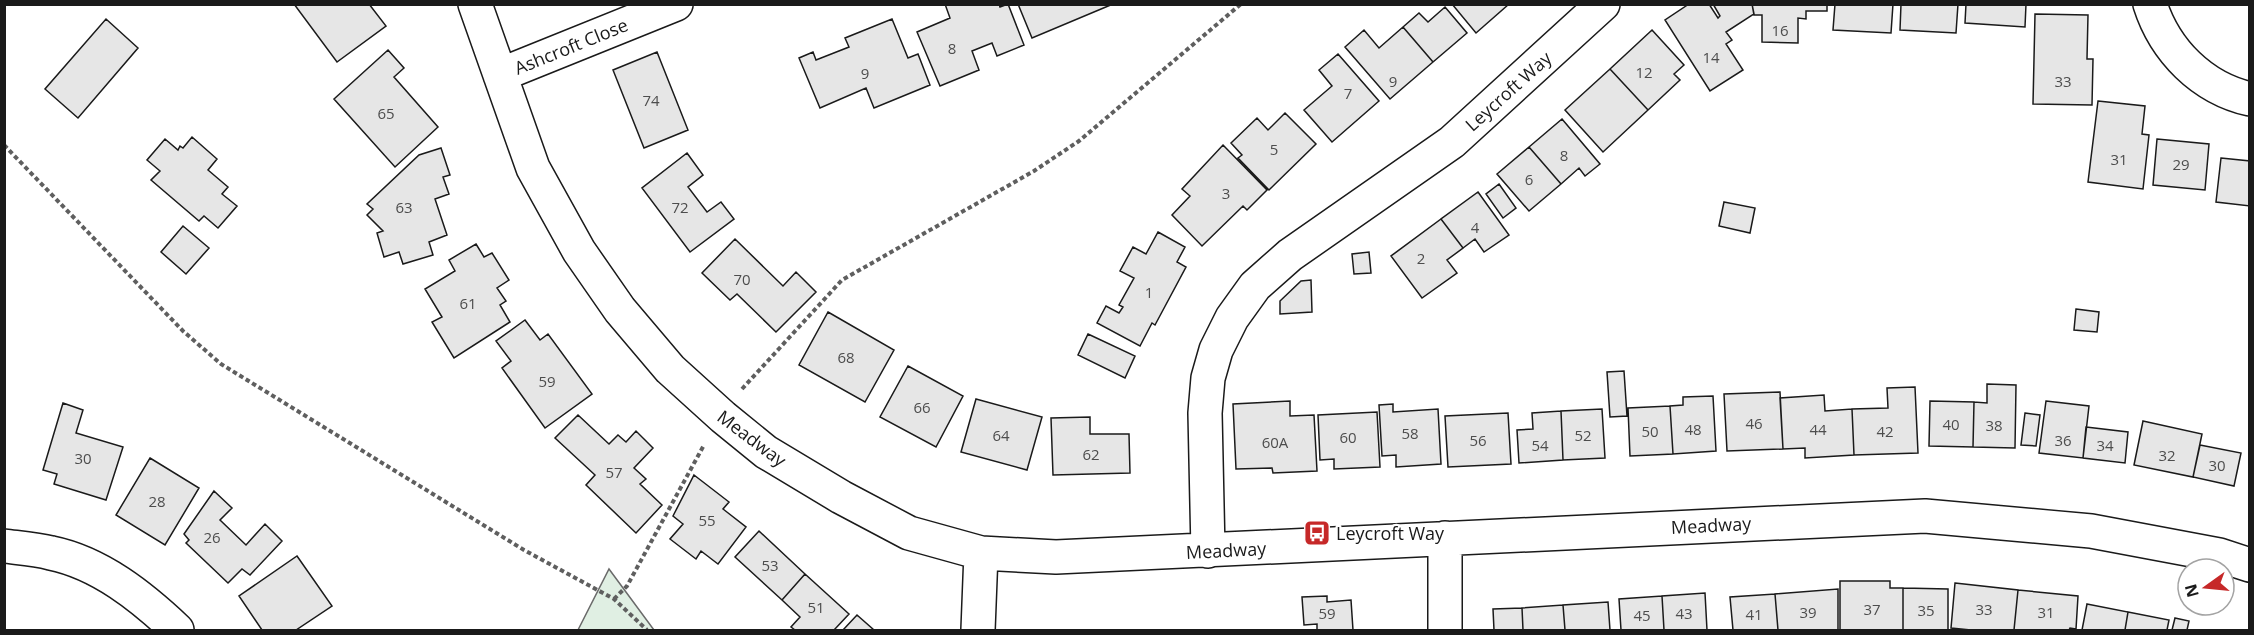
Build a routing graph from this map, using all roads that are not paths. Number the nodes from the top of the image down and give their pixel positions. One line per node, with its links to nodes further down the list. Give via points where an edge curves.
1 (475, 4): 5 (street, Meadway)
2 (676, 4): 5 (street, Ashcroft Close)
3 (1603, 4): 9 (street, Leycroft Way, via 1452,142 1290,255 1255,286 1232,318 1208,378 1204,413)
4 (2150, 4): 6 (street, via 2167,41 2191,70 2214,87)
5 (500, 75): 10 (street, Meadway, via 533,168 579,251 620,310 670,369 766,452 841,497 909,533)
6 (2250, 99)
7 (1444, 538): 9 (street, Meadway); 11 (street, Meadway, via 1925,516 2091,531 2219,555); 14 (street)
8 (4, 546): 12 (street, via 52,553 94,569 144,600)
9 (1208, 551): 10 (street, Meadway, via 1056,557)
10 (981, 553): 13 (street)
11 (2250, 565)
12 (177, 630)
13 (978, 630)
14 (1445, 630)

